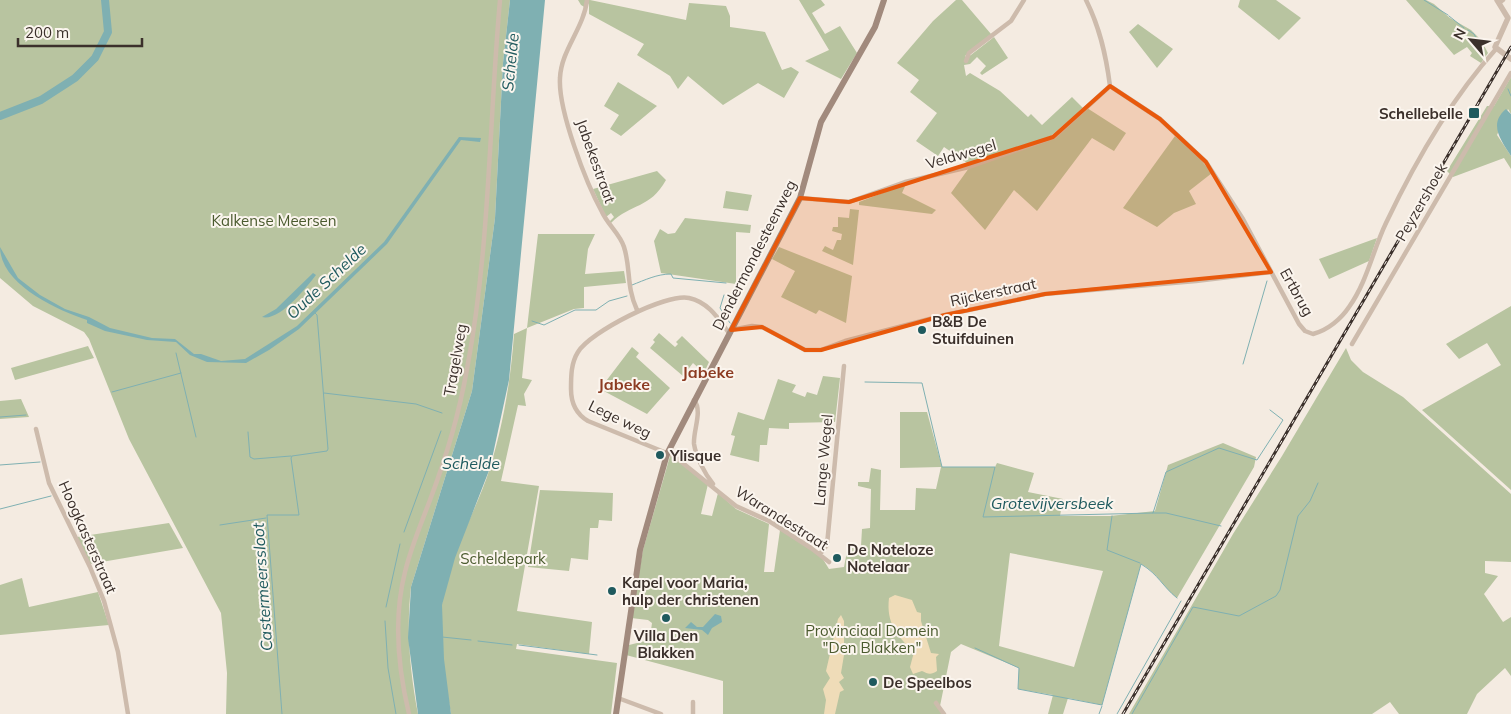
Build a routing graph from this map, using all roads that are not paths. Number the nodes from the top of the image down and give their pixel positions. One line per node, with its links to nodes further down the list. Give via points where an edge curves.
1 (500, 0): 28 (street, Tragelweg, via 485,225 467,370 450,443 409,556 401,591 398,638)
2 (587, 0): 14 (street, Jabekestraat, via 584,18 563,62 560,92 590,188 625,249 629,287)
3 (884, 0): 12 (main road, Dendermondesteenweg, via 875,26 821,122)
4 (1024, 0): 9 (street, via 1015,17 969,53)
5 (1086, 0): 11 (street, via 1099,28)
6 (1500, 1): 7 (street, via 1508,20)
7 (1496, 49): 8 (street); 13 (street, Ertbrug, via 1443,122 1401,194 1382,230 1355,298 1343,315 1313,334 1305,331)
8 (1511, 59)
9 (966, 61)
10 (1511, 73): 16 (street, Peyzershoek)
11 (1110, 86): 12 (street, Veldwegel, via 1054,137 969,167 905,182 849,202); 13 (street, Ertbrug, via 1154,114 1206,162)
12 (800, 198): 15 (main road, Dendermondesteenweg)
13 (1271, 272): 15 (street, Rijckerstraat, via 1044,294 944,315 821,350 805,350 762,327 752,326)
14 (637, 310): 15 (street, via 673,298 689,298 710,308); 20 (street, Lege weg, via 578,350 572,366 571,397 583,418)
15 (730, 332): 18 (main road, Dendermondesteenweg)
16 (1352, 344)
17 (844, 366): 22 (street, Lange Wegel, via 827,545)
18 (693, 400): 20 (main road, Dendermondesteenweg); 21 (street, Warandestraat, via 698,409 694,445 710,480)
19 (36, 429): 27 (street, Hoogkasterstraat, via 49,483 104,601 118,652)
20 (667, 454): 21 (street, Warandestraat, via 674,456); 24 (main road, Dendermondesteenweg, via 640,550)
21 (722, 495): 22 (street, Warandestraat)
22 (820, 554): 23 (street, Warandestraat)
23 (828, 562)
24 (618, 698): 29 (main road, Dendermondesteenweg); 30 (street)
25 (693, 702): 31 (street)
26 (936, 703): 32 (street)
27 (128, 714)
28 (409, 714)
29 (616, 714)
30 (661, 714)
31 (693, 714)
32 (944, 714)

